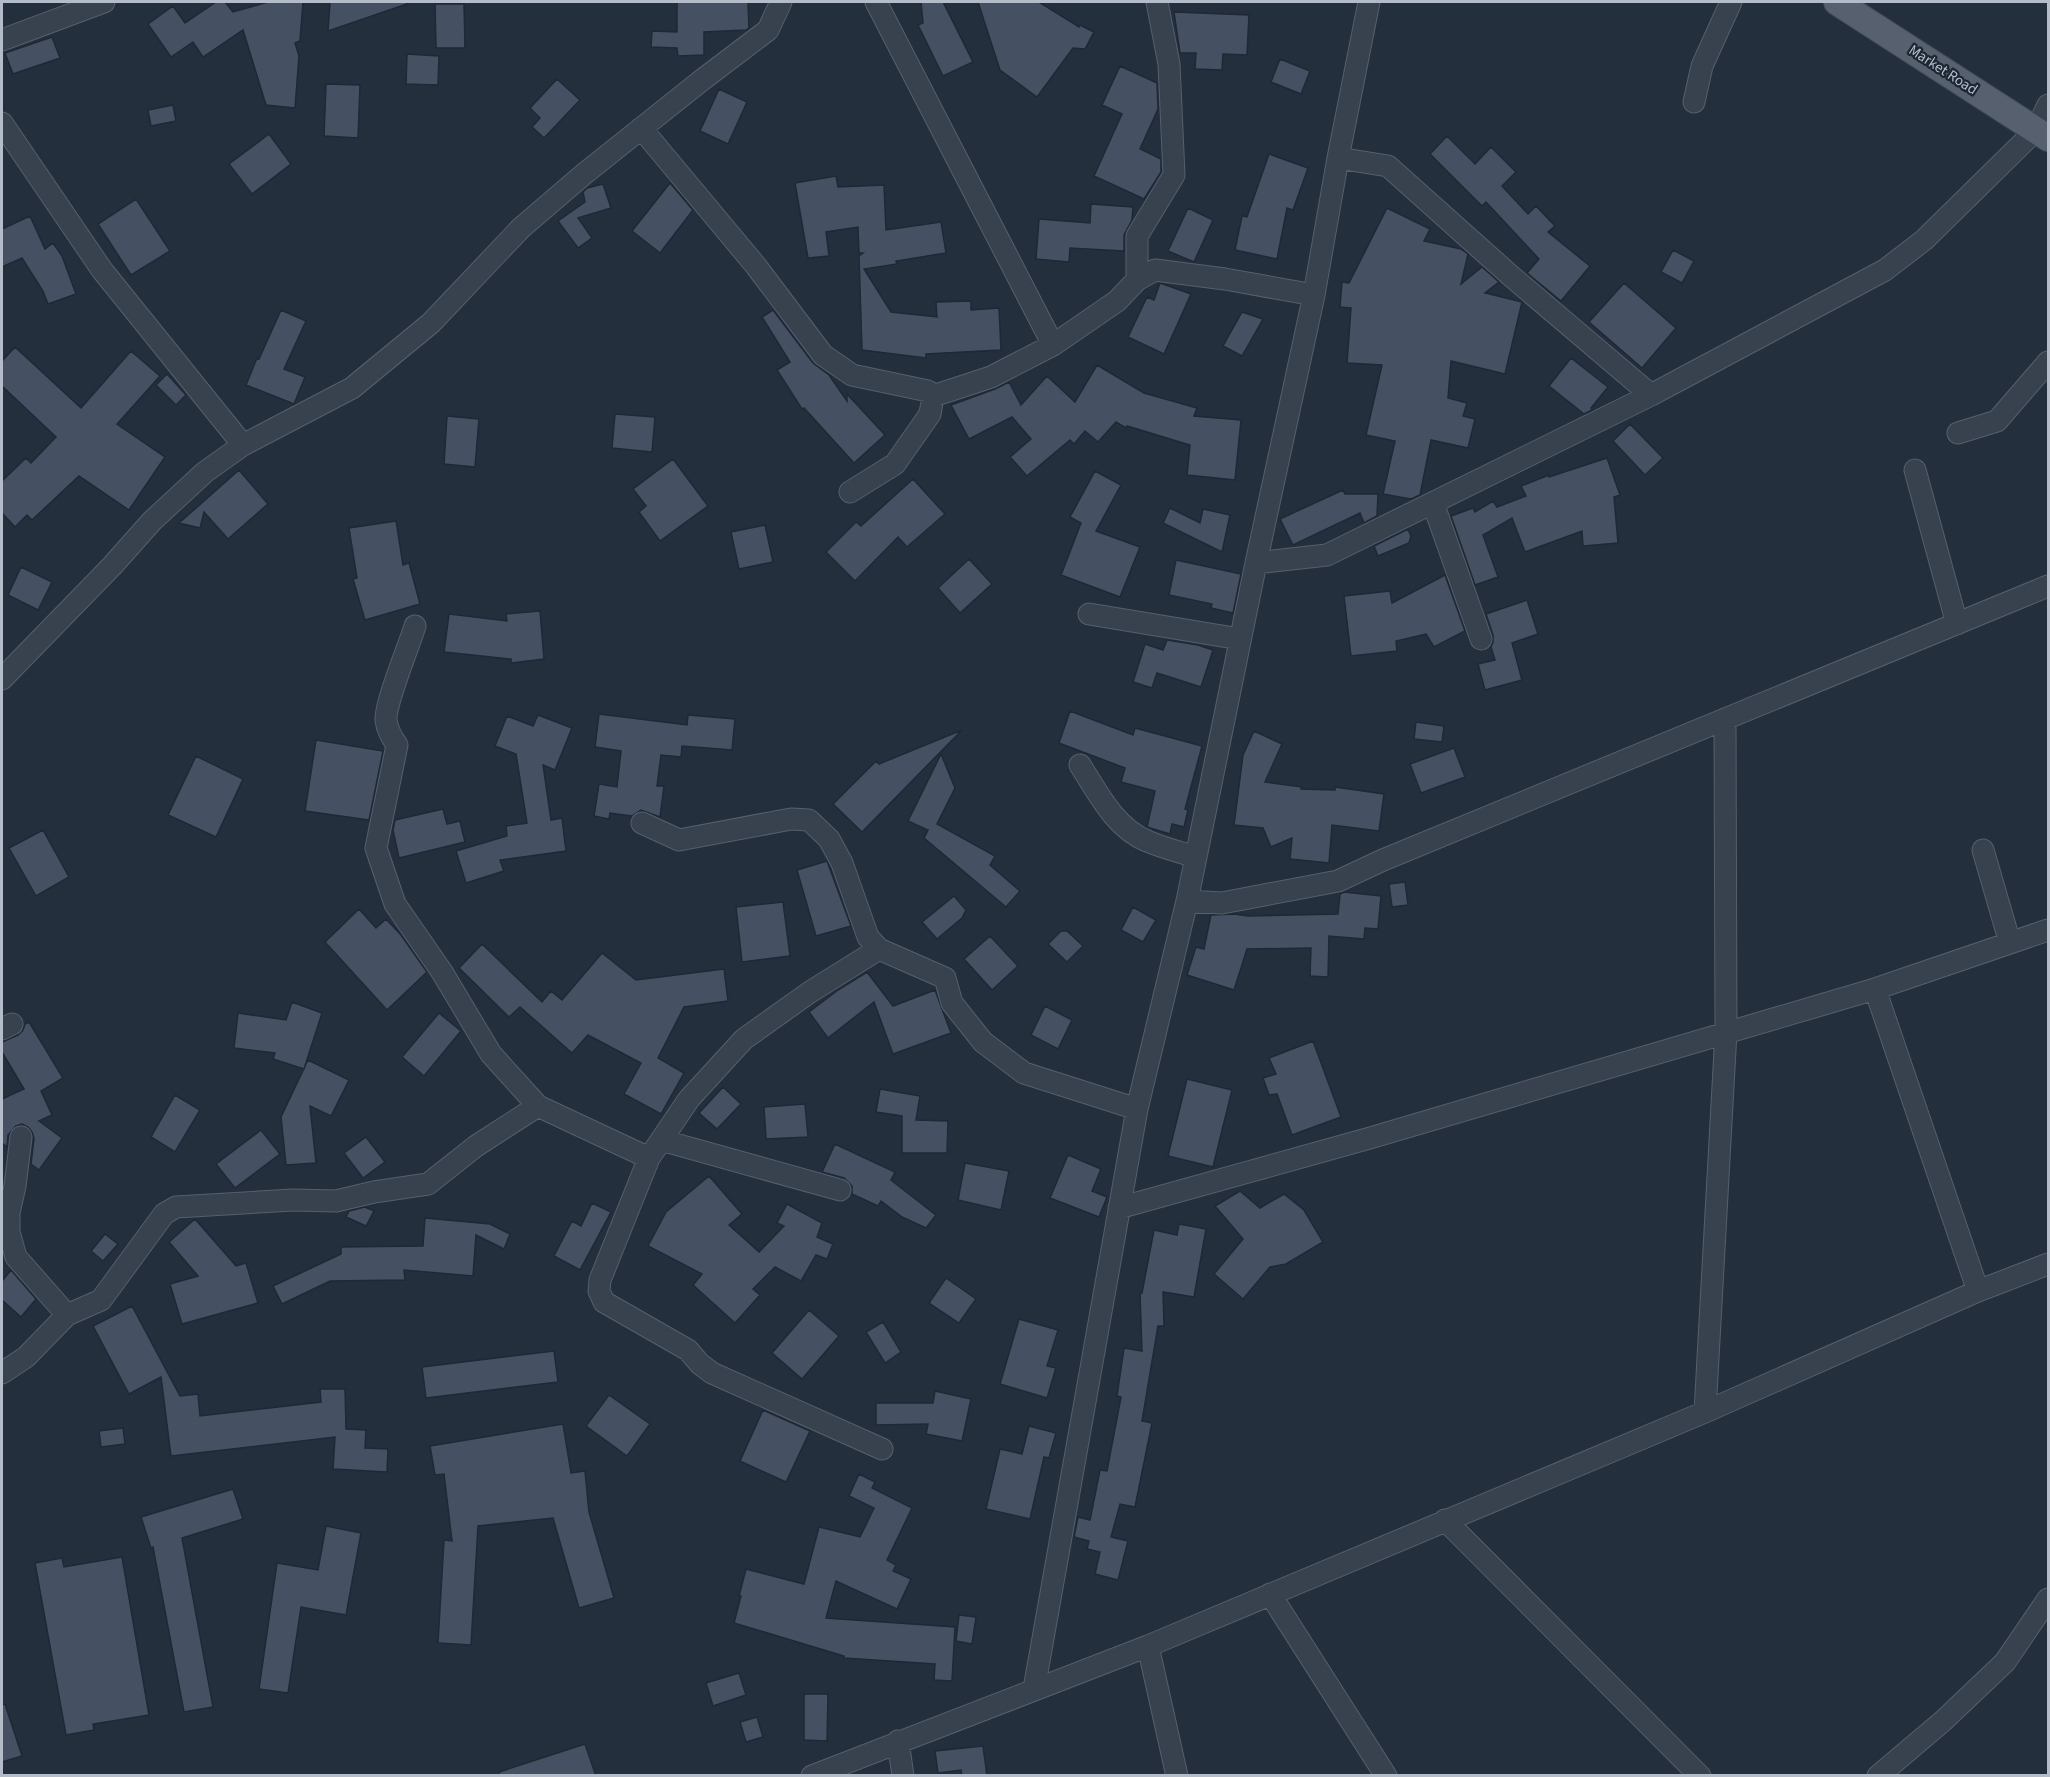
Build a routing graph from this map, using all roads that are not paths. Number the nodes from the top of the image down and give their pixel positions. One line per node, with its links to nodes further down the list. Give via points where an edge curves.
1 (104, 2): 8 (street)
2 (781, 2): 12 (street, via 768,30)
3 (876, 2): 17 (street)
4 (1157, 2): 15 (street, via 1169,64 1174,175 1137,236)
5 (1370, 2): 14 (street)
6 (1731, 2): 9 (street, via 1702,66)
7 (1837, 2): 13 (main road, Market Road)
8 (2, 40)
9 (1694, 102)
10 (2049, 105): 13 (street)
11 (2, 123): 22 (street, via 102,270)
12 (641, 128): 20 (street, via 756,266 823,356 852,375 928,391); 22 (street, via 521,228 432,323 352,388)
13 (2042, 134): 19 (street, via 1885,270)
14 (1338, 158): 16 (street); 19 (street, via 1388,166)
15 (1137, 280): 16 (street, via 1155,270); 17 (street, via 1117,301)
16 (1314, 295): 26 (street)
17 (1053, 345): 20 (street, via 991,377)
18 (2049, 362): 21 (street, via 1997,421)
19 (1651, 394): 25 (street)
20 (933, 396): 24 (street, via 930,414 895,464)
21 (1958, 433)
22 (243, 445): 33 (street, via 205,472 152,520)
23 (1915, 470): 29 (street)
24 (850, 492)
25 (1432, 503): 26 (street, via 1327,555); 32 (street)
26 (1256, 563): 31 (street)
27 (2049, 586): 29 (street)
28 (1089, 614): 31 (street)
29 (1957, 624): 34 (street)
30 (416, 626): 45 (street, via 386,719 397,745 376,848 378,857 395,904 491,1054)
31 (1240, 639): 38 (street)
32 (1481, 639)
33 (2, 679)
34 (1725, 719): 39 (street, via 1338,881 1222,903); 44 (street)
35 (1080, 765): 38 (street, via 1110,811 1128,830 1146,841)
36 (642, 823): 42 (street, via 679,840 791,819 809,820 829,839 842,863 868,937)
37 (1983, 850): 41 (street)
38 (1196, 857): 39 (street)
39 (1187, 902): 46 (street)
40 (2049, 930): 41 (street)
41 (2010, 943): 43 (street)
42 (879, 949): 46 (street, via 945,978 952,1003 983,1042 1024,1073); 48 (street, via 744,1039 689,1099)
43 (1875, 989): 44 (street); 53 (street)
44 (1726, 1032): 51 (street); 56 (street)
45 (538, 1106): 49 (street); 54 (street, via 476,1146 428,1184 336,1201 176,1206 164,1214 101,1300)
46 (1137, 1109): 51 (street)
47 (21, 1137): 54 (street, via 9,1232 16,1257)
48 (661, 1140): 49 (street); 50 (street)
49 (649, 1158): 57 (street, via 600,1280 599,1292 604,1302 688,1350 700,1364 723,1379)
50 (840, 1190)
51 (1119, 1208): 62 (street)
52 (2049, 1264): 53 (street)
53 (1978, 1291): 56 (street)
54 (67, 1315): 55 (street, via 26,1357)
55 (2, 1373)
56 (1705, 1412): 58 (street)
57 (882, 1449)
58 (1445, 1520): 59 (street); 68 (street)
59 (1270, 1594): 61 (street); 67 (street)
60 (2049, 1599): 69 (street, via 2005,1662)
61 (1148, 1646): 62 (street); 66 (street)
62 (1034, 1689): 63 (street)
63 (898, 1741): 64 (street); 65 (street)
64 (812, 1776)
65 (903, 1776)
66 (1177, 1776)
67 (1386, 1776)
68 (1700, 1776)
69 (1878, 1776)

